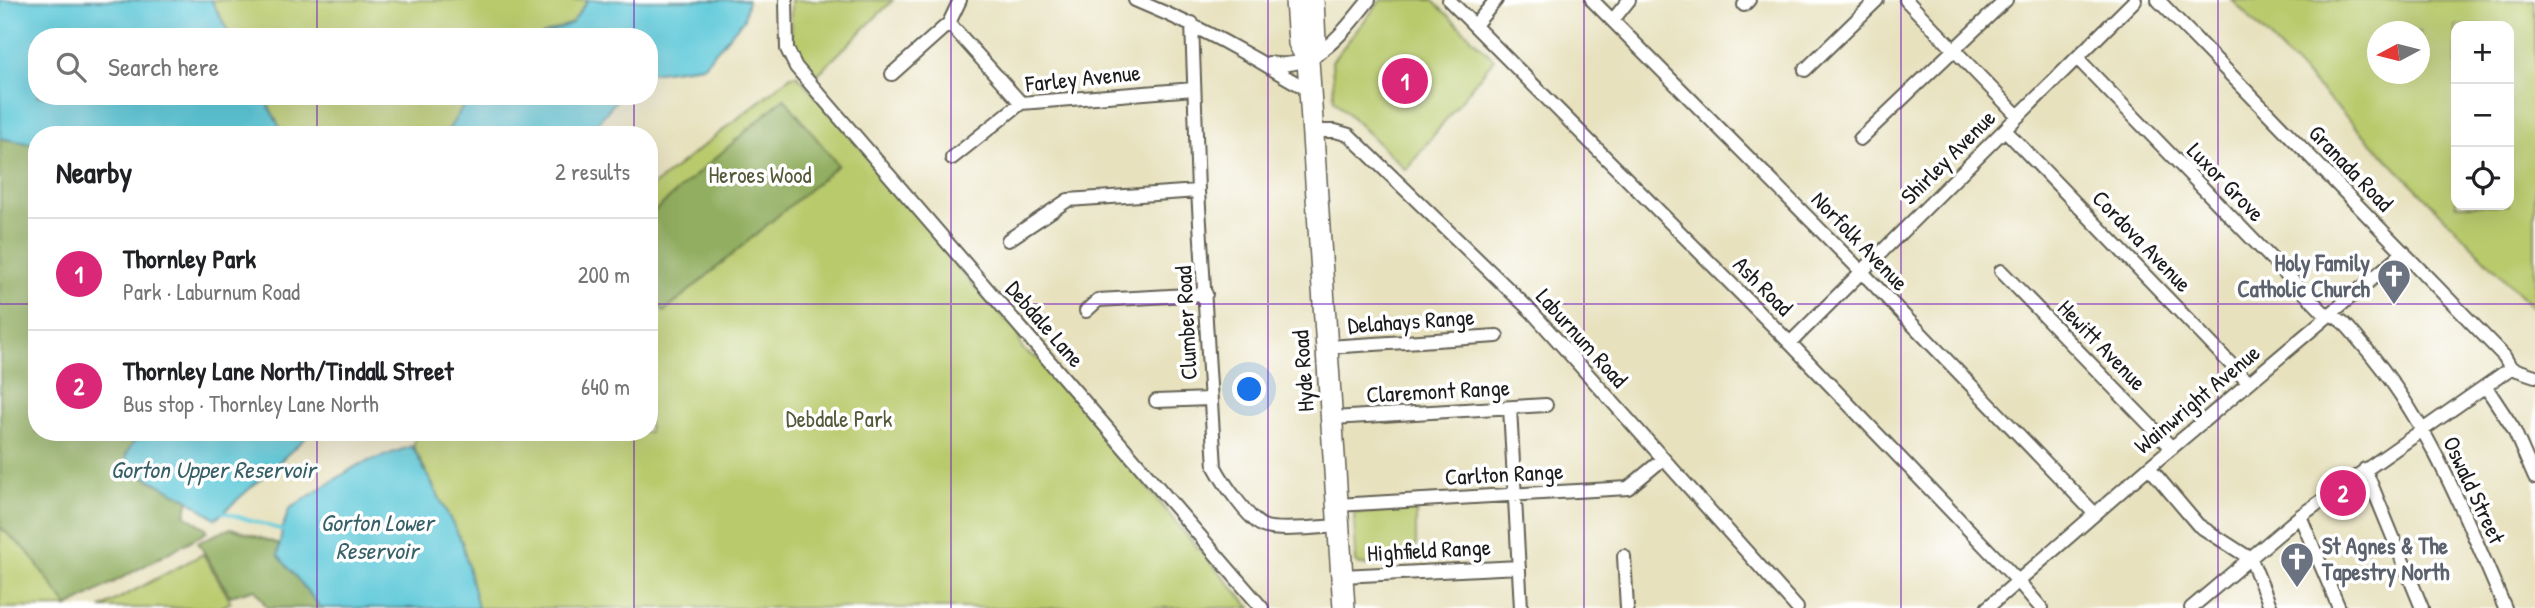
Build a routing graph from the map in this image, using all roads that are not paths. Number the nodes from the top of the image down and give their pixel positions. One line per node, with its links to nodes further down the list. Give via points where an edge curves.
1 (786, 0): 69 (street, Debdale Lane, via 787,49 796,67)
2 (960, 0): 17 (street)
3 (1135, 0): 18 (street)
4 (1296, 0): 22 (highway, via 1299,43)
5 (1313, 0): 22 (highway, via 1315,43)
6 (1368, 0): 22 (street, via 1337,39)
7 (1449, 0): 19 (street, Ash Road)
8 (1496, 0): 19 (street)
9 (1592, 0): 16 (street, Norfolk Avenue)
10 (1629, 0): 16 (street)
11 (1877, 0): 24 (street)
12 (1906, 0): 20 (street)
13 (2006, 0): 20 (street)
14 (2135, 0): 21 (street, Shirley Avenue)
15 (2158, 0): 36 (street, Granada Road)
16 (1613, 20): 38 (street, Norfolk Avenue)
17 (949, 23): 25 (street); 28 (street)
18 (1192, 23): 23 (street); 26 (street, Clumber Road)
19 (1475, 25): 43 (street, Ash Road)
20 (1954, 48): 29 (street); 32 (street)
21 (2078, 59): 29 (street, Shirley Avenue); 41 (street, Luxor Grove, via 2323,312)
22 (1308, 60): 23 (street, via 1282,66); 27 (highway, Hyde Road)
23 (1262, 62): 27 (street)
24 (1805, 70)
25 (892, 74)
26 (1194, 89): 28 (street, Farley Avenue); 34 (street, Clumber Road)
27 (1310, 90): 31 (highway, Hyde Road)
28 (1021, 103): 33 (street, Farley Avenue)
29 (2018, 116): 30 (street, Shirley Avenue)
30 (2006, 130): 38 (street, Shirley Avenue); 47 (street, Cordova Avenue)
31 (1313, 131): 44 (highway, Hyde Road); 56 (street, Laburnum Road, via 1349,135 1532,312)
32 (1860, 139)
33 (952, 158)
34 (1198, 191): 35 (street, via 1068,200); 39 (street, Clumber Road)
35 (1008, 240)
36 (2404, 252): 41 (street, Wainwright Avenue); 45 (street, Granada Road)
37 (2001, 271): 55 (street, Hewitt Avenue)
38 (1862, 272): 43 (street, Shirley Avenue); 61 (street, Norfolk Avenue)
39 (1206, 294): 40 (street, via 1098,300); 49 (street, Clumber Road)
40 (1086, 311)
41 (2330, 314): 47 (street, Wainwright Avenue); 54 (street, Luxor Grove, via 2339,317 2382,366)
42 (1497, 336): 44 (street, Delahays Range)
43 (1790, 342): 68 (street, Ash Road)
44 (1328, 347): 53 (highway, Hyde Road)
45 (2511, 368): 46 (street); 48 (street)
46 (2535, 376)
47 (2248, 382): 55 (street, Wainwright Avenue)
48 (2486, 387): 54 (street); 59 (street, via 2513,428)
49 (1210, 399): 50 (street); 62 (street, Clumber Road, via 1215,467 1251,516 1262,526 1273,528)
50 (1156, 401)
51 (1546, 405): 52 (street, Claremont Range)
52 (1510, 408): 53 (street, Claremont Range); 60 (street)
53 (1333, 418): 62 (highway, Hyde Road)
54 (2422, 429): 58 (street); 80 (street, Oswald Street, via 2444,468)
55 (2172, 448): 57 (street, Wainwright Avenue)
56 (1663, 459): 60 (street, Carlton Range, via 1628,488); 73 (street, Laburnum Road)
57 (2149, 467): 61 (street, Wainwright Avenue); 65 (street, via 2198,525)
58 (2365, 470): 63 (street); 79 (street)
59 (2535, 478)
60 (1515, 494): 62 (street, Carlton Range); 66 (street)
61 (2095, 514): 68 (street, Wainwright Avenue)
62 (1338, 516): 67 (highway, Hyde Road)
63 (2300, 516): 65 (street); 78 (street)
64 (1624, 556): 72 (street)
65 (2251, 559): 76 (street); 77 (street)
66 (1519, 567): 67 (street, Highfield Range); 71 (street)
67 (1342, 576): 70 (highway, Hyde Road)
68 (2018, 581): 74 (street, Wainwright Avenue); 75 (street, Ash Road)
69 (1262, 608)
70 (1344, 608)
71 (1521, 608)
72 (1627, 608)
73 (1797, 608)
74 (1987, 608)
75 (2041, 608)
76 (2191, 608)
77 (2271, 608)
78 (2339, 608)
79 (2422, 608)
80 (2505, 608)

